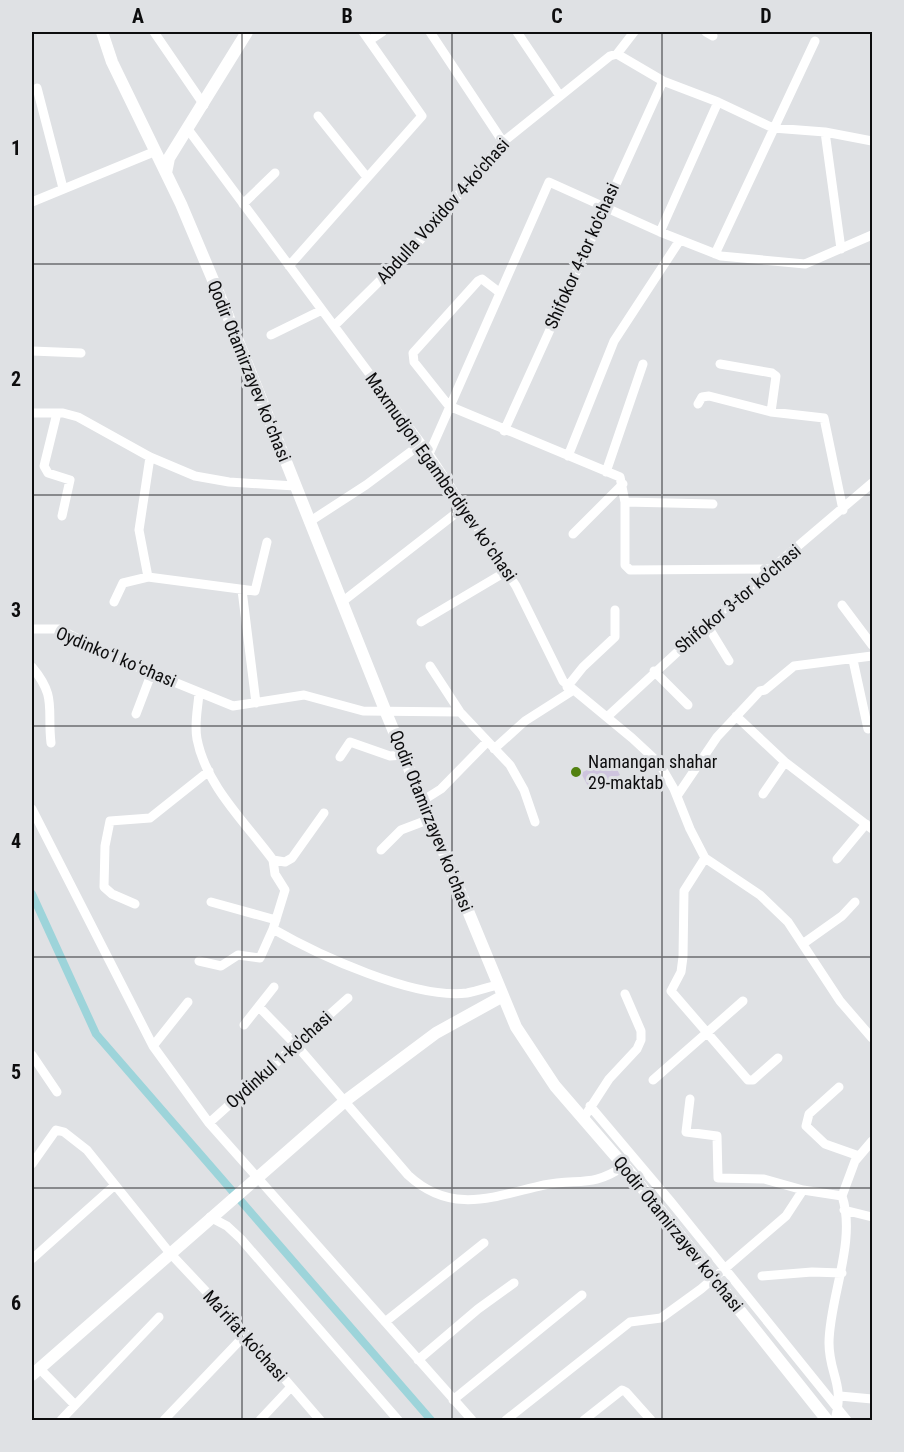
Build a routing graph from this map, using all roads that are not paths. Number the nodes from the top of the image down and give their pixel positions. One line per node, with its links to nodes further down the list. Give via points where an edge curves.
1 (102, 32): 23 (main road, Qodir Otamirzayev koʻchasi, via 112,62)
2 (154, 32): 16 (street)
3 (246, 32): 16 (main road)
4 (363, 32): 9 (street)
5 (382, 32): 9 (street)
6 (430, 32): 22 (street)
7 (517, 32): 14 (street)
8 (634, 32): 11 (street, Abdulla Voxidov 4-ko'chasi)
9 (369, 40): 26 (street, via 422,115)
10 (815, 41): 19 (street)
11 (617, 54): 12 (street); 14 (street, Abdulla Voxidov 4-ko'chasi)
12 (663, 81): 15 (street); 30 (street, Shifokor 4-tor ko'chasi)
13 (37, 88): 27 (street)
14 (560, 96): 22 (street, Abdulla Voxidov 4-ko'chasi)
15 (717, 102): 19 (street); 31 (street)
16 (204, 105): 18 (main road)
17 (318, 116): 26 (street)
18 (187, 128): 24 (main road, via 169,158); 29 (street, Maxmudjon Egamberdiyev koʻchasi)
19 (773, 128): 20 (street); 35 (street)
20 (825, 132): 21 (street); 34 (street)
21 (873, 141)
22 (503, 142): 39 (street, Abdulla Voxidov 4-ko'chasi, via 416,245)
23 (156, 151): 24 (main road, Qodir Otamirzayev koʻchasi); 27 (street)
24 (166, 173): 58 (main road, Qodir Otamirzayev koʻchasi)
25 (275, 173): 29 (street)
26 (366, 176): 36 (street)
27 (63, 188): 28 (street)
28 (32, 202)
29 (243, 204): 36 (street, Maxmudjon Egamberdiyev koʻchasi)
30 (604, 205): 31 (street); 37 (street, via 549,182); 50 (street, Shifokor 4-tor ko'chasi)
31 (660, 232): 33 (street)
32 (873, 235): 34 (street)
33 (681, 240): 35 (street); 53 (street, via 614,341)
34 (841, 249): 35 (street, via 806,264)
35 (715, 254)
36 (289, 266): 38 (street, Maxmudjon Egamberdiyev koʻchasi)
37 (499, 292): 46 (street); 46 (street, via 478,280 413,352 414,362)
38 (322, 310): 39 (street, Maxmudjon Egamberdiyev koʻchasi); 40 (street)
39 (334, 326): 51 (street, Maxmudjon Egamberdiyev koʻchasi)
40 (271, 335)
41 (32, 351): 42 (street)
42 (81, 353)
43 (643, 364): 55 (street)
44 (720, 364): 47 (street, via 776,376)
45 (698, 404): 47 (street, via 702,397 709,396)
46 (449, 406): 50 (street); 52 (street)
47 (771, 412): 62 (street, via 824,418)
48 (32, 413): 49 (street)
49 (57, 413): 54 (street, via 78,417); 63 (street, via 44,466 48,473 70,480)
50 (504, 431): 53 (street)
51 (421, 444): 52 (street, Maxmudjon Egamberdiyev koʻchasi); 64 (street)
52 (429, 454): 61 (street, Maxmudjon Egamberdiyev koʻchasi)
53 (568, 456): 55 (street)
54 (150, 457): 58 (street, via 195,476); 69 (street, via 139,530)
55 (606, 472): 57 (street, via 620,477)
56 (873, 483): 62 (street, Shifokor 3-tor koʼchasi)
57 (623, 484): 59 (street); 65 (street)
58 (295, 486): 64 (main road, Qodir Otamirzayev koʻchasi)
59 (625, 502): 60 (street); 67 (street, via 625,565 630,570)
60 (713, 504)
61 (464, 507): 68 (street, Maxmudjon Egamberdiyev koʻchasi); 72 (street)
62 (843, 510): 67 (street, Shifokor 3-tor koʼchasi)
63 (62, 516)
64 (309, 522): 72 (main road, Qodir Otamirzayev koʻchasi)
65 (573, 534)
66 (267, 542): 70 (street, via 257,589)
67 (772, 569): 76 (street, Shifokor 3-tor koʼchasi)
68 (507, 571): 75 (street); 86 (street, Maxmudjon Egamberdiyev koʻchasi)
69 (148, 577): 70 (street); 71 (street, via 123,583)
70 (242, 590): 88 (street)
71 (114, 602)
72 (342, 602): 90 (main road, Qodir Otamirzayev koʻchasi)
73 (842, 605): 78 (street)
74 (615, 610): 86 (street, via 615,637 583,667)
75 (421, 622)
76 (706, 625): 81 (street); 84 (street, Shifokor 3-tor koʼchasi)
77 (32, 629): 85 (street, Oydinkoʻl koʻchasi, via 59,629)
78 (873, 645)
79 (873, 656): 80 (street)
80 (853, 660): 93 (street, via 794,666 760,691); 95 (street)
81 (729, 661)
82 (430, 666): 91 (street)
83 (32, 667): 96 (street, via 51,699)
84 (654, 671): 89 (street); 94 (street, Shifokor 3-tor koʼchasi)
85 (152, 672): 87 (street, Oydinkoʻl koʻchasi); 92 (street)
86 (570, 689): 94 (street, Maxmudjon Egamberdiyev koʻchasi); 97 (street)
87 (199, 693): 88 (street, Oydinkoʻl koʻchasi, via 233,706); 101 (street, Oydinkoʻl koʻchasi, via 197,740)
88 (256, 703): 90 (street, Oydinkoʻl koʻchasi, via 304,695 350,708)
89 (688, 705)
90 (385, 710): 91 (street, Oydinkoʻl koʻchasi); 98 (main road, Qodir Otamirzayev koʻchasi)
91 (460, 712): 97 (street)
92 (135, 714)
93 (736, 716): 100 (street); 103 (street)
94 (607, 717): 103 (street, Maxmudjon Egamberdiyev koʻchasi, via 650,753 668,776)
95 (868, 729)
96 (51, 743)
97 (490, 746): 104 (street); 108 (street, via 519,778)
98 (403, 754): 99 (street, via 390,756 350,742); 104 (main road, Qodir Otamirzayev koʻchasi)
99 (340, 757)
100 (785, 762): 102 (street); 109 (street)
101 (209, 771): 113 (street, Oydinkoʻl koʻchasi); 116 (street, via 150,818 110,823 104,887)
102 (763, 794)
103 (677, 796): 111 (street, Maxmudjon Egamberdiyev koʻchasi)
104 (422, 801): 107 (main road, Qodir Otamirzayev koʻchasi)
105 (32, 809): 130 (street)
106 (324, 813): 113 (street, via 292,858 285,862)
107 (430, 819): 110 (street, via 401,830); 121 (main road, Qodir Otamirzayev koʻchasi)
108 (535, 822)
109 (869, 827): 112 (street)
110 (381, 850)
111 (705, 858): 118 (street, via 760,895); 128 (street, via 684,891 681,972 670,990)
112 (837, 859)
113 (273, 860): 117 (street, Oydinkoʻl koʻchasi, via 275,874 285,892)
114 (211, 902): 117 (street)
115 (855, 902): 118 (street)
116 (135, 904)
117 (275, 924): 119 (street, Oydinkoʻl koʻchasi, via 261,958 238,955 221,966); 121 (street, via 319,953 387,979 466,993)
118 (804, 944): 129 (street, via 840,1001)
119 (199, 961)
120 (274, 987): 126 (street)
121 (501, 990): 138 (main road); 140 (main road, Qodir Otamirzayev koʻchasi, via 516,1027 537,1061)
122 (625, 994): 139 (street, via 641,1040)
123 (348, 998): 131 (street, Oydinkul 1-ko'chasi)
124 (743, 1001): 128 (street)
125 (188, 1002): 130 (street)
126 (259, 1007): 127 (street); 131 (street)
127 (244, 1025)
128 (708, 1035): 133 (street, via 748,1080); 134 (street)
129 (873, 1038)
130 (153, 1046): 141 (street)
131 (297, 1046): 138 (street); 141 (street, Oydinkul 1-ko'chasi)
132 (32, 1055): 136 (street)
133 (778, 1058)
134 (653, 1080)
135 (839, 1087): 143 (street, via 809,1113 806,1126 825,1144)
136 (57, 1092)
137 (690, 1099): 149 (street, via 685,1130 717,1136 718,1178 764,1179)
138 (345, 1101): 146 (street, via 415,1181 451,1197 488,1200 547,1185 595,1181); 147 (main road)
139 (590, 1106): 140 (street); 145 (street)
140 (583, 1119): 146 (main road, Qodir Otamirzayev koʻchasi)
141 (209, 1123): 147 (street)
142 (873, 1141): 143 (street)
143 (859, 1156): 150 (street)
144 (32, 1164): 148 (street, Maʼrifat ko'chasi, via 54,1132 62,1130 87,1150)
145 (642, 1166): 146 (street); 151 (street)
146 (628, 1171): 152 (main road, Qodir Otamirzayev koʻchasi)
147 (254, 1177): 154 (main road); 168 (street)
148 (115, 1185): 159 (street, Maʼrifat ko'chasi); 160 (street)
149 (803, 1190): 150 (street); 161 (street, via 786,1216)
150 (842, 1196): 153 (street)
151 (671, 1202): 152 (street); 156 (street)
152 (660, 1210): 157 (main road, Qodir Otamirzayev koʻchasi)
153 (844, 1210): 155 (street); 162 (street)
154 (213, 1215): 159 (main road); 183 (street, via 241,1239)
155 (873, 1217)
156 (696, 1233): 157 (street); 161 (street)
157 (685, 1241): 164 (main road, Qodir Otamirzayev koʻchasi)
158 (484, 1243): 168 (street)
159 (169, 1252): 169 (street, Maʼrifat ko'chasi); 171 (main road)
160 (32, 1260)
161 (723, 1268): 164 (street); 177 (street)
162 (842, 1273): 163 (street); 173 (street, via 829,1342)
163 (762, 1276)
164 (713, 1278): 185 (street, via 661,1318 630,1322); 187 (main road, Qodir Otamirzayev koʻchasi)
165 (514, 1283): 170 (street)
166 (582, 1295): 175 (street)
167 (159, 1317): 176 (street)
168 (385, 1322): 170 (street)
169 (246, 1334): 172 (street, Maʼrifat ko'chasi); 180 (street)
170 (418, 1360): 175 (street)
171 (35, 1371): 176 (street)
172 (291, 1387): 181 (street); 182 (street, Maʼrifat ko'chasi)
173 (840, 1396): 174 (street); 177 (street)
174 (873, 1399)
175 (453, 1400): 184 (street)
176 (75, 1405): 179 (street)
177 (838, 1408): 188 (street); 189 (street)
178 (590, 1418): 186 (street, via 624,1390)
179 (61, 1420)
180 (164, 1420)
181 (260, 1420)
182 (320, 1420)
183 (398, 1420)
184 (472, 1420)
185 (506, 1420)
186 (651, 1420)
187 (827, 1420)
188 (835, 1420)
189 (847, 1420)

